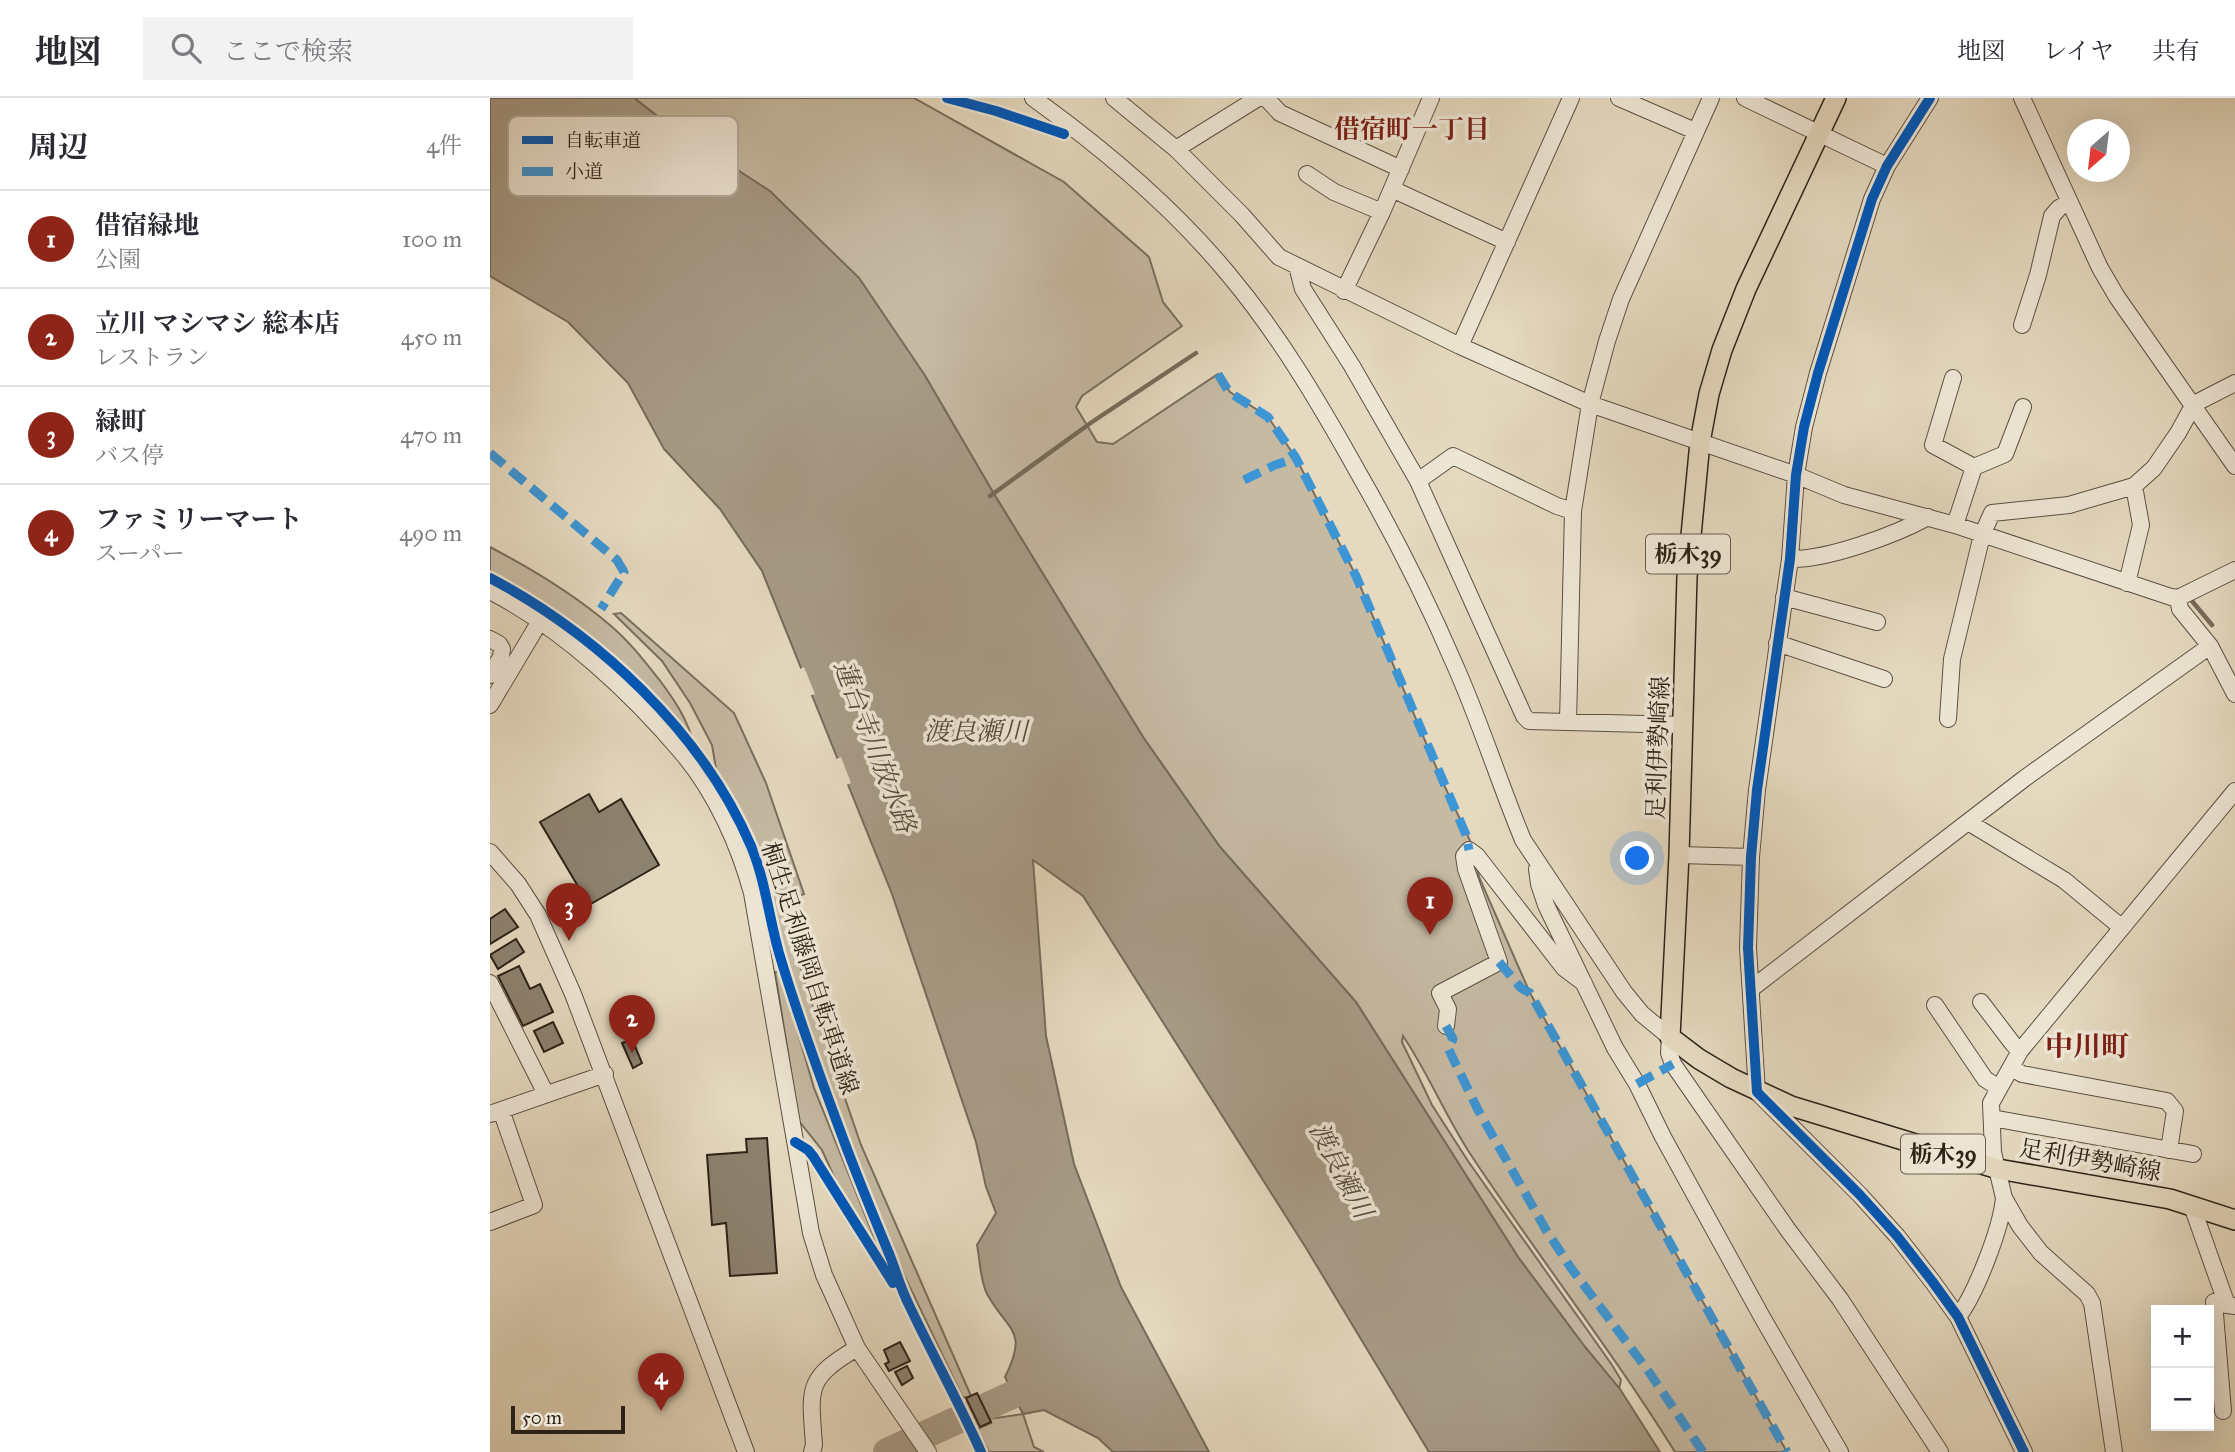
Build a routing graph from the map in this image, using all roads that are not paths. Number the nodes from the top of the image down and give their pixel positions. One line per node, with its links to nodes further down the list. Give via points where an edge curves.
1 (1033, 98): 65 (street, via 1155,197 1227,272 1292,359 1398,544 1454,663 1522,840)
2 (1114, 98): 15 (street)
3 (1258, 98): 15 (street)
4 (1266, 98): 17 (street, via 1280,113)
5 (1431, 98): 17 (street)
6 (1571, 98): 22 (street)
7 (1619, 98): 13 (street)
8 (1711, 98): 13 (street)
9 (1745, 98): 14 (street)
10 (1836, 98): 14 (main road, 足利伊勢崎線 / 栃木39)
11 (1930, 98): 16 (street)
12 (2022, 98): 20 (street)
13 (1695, 131): 29 (street, via 1621,299)
14 (1820, 133): 16 (street); 32 (main road, 足利伊勢崎線 / 栃木39, via 1746,289 1709,394)
15 (1176, 149): 23 (street, via 1275,253)
16 (1887, 166): 35 (street, via 1856,246 1818,373)
17 (1401, 169): 19 (street)
18 (1307, 174): 21 (street)
19 (1392, 189): 21 (street); 22 (street)
20 (2069, 202): 25 (street, via 2052,216); 30 (street, via 2117,297)
21 (1382, 212): 24 (street)
22 (1507, 242): 26 (street)
23 (1297, 266): 24 (street); 36 (street, via 1303,289)
24 (1344, 291): 26 (street)
25 (2022, 325)
26 (1460, 346): 29 (street)
27 (1953, 378): 34 (street, via 1933,445)
28 (2235, 383): 30 (street)
29 (1590, 404): 32 (street); 38 (street)
30 (2194, 404): 33 (street); 37 (street, via 2154,468)
31 (2023, 407): 34 (street, via 2005,454)
32 (1700, 442): 35 (street); 59 (main road, 足利伊勢崎線 / 栃木39, via 1687,577)
33 (2235, 466)
34 (1973, 467): 40 (street)
35 (1796, 475): 39 (street, via 1844,495); 42 (street)
36 (1418, 481): 38 (street, via 1453,456); 58 (street, via 1524,716 1530,721)
37 (2134, 486): 41 (street, via 2069,505 1992,513); 44 (street, via 2141,525)
38 (1573, 511): 58 (street)
39 (1928, 517): 40 (street); 42 (street, via 1846,549)
40 (1955, 524): 41 (street)
41 (1982, 535): 44 (street); 57 (street, via 1952,659)
42 (1790, 559): 46 (street)
43 (2235, 570): 47 (street)
44 (2127, 583): 47 (street)
45 (490, 591): 48 (street)
46 (1784, 597): 49 (street); 51 (street)
47 (2178, 598): 52 (street, via 2180,609)
48 (540, 621): 56 (street); 91 (street, via 604,672 684,756 734,839 752,893 811,1233 824,1275)
49 (1877, 622)
50 (490, 639): 53 (street, via 502,649)
51 (1777, 643): 54 (street); 64 (street)
52 (2210, 646): 55 (street); 61 (street)
53 (490, 675)
54 (1884, 679)
55 (2235, 694)
56 (490, 705)
57 (1948, 719)
58 (1567, 722): 59 (street)
59 (1683, 725): 63 (main road, 足利伊勢崎線 / 栃木39)
60 (2235, 791): 66 (street)
61 (1968, 822): 66 (street, via 2064,880); 69 (street)
62 (490, 852): 76 (street, via 538,915)
63 (1679, 855): 64 (street); 73 (main road, 足利伊勢崎線 / 栃木39)
64 (1751, 857): 69 (street)
65 (1537, 864): 68 (street, via 1546,905); 73 (street, via 1624,992)
66 (2121, 927): 74 (street)
67 (490, 983): 79 (street)
68 (1586, 984): 72 (street, via 1564,968 1469,850 1464,856 1466,869 1499,962 1440,993 1448,1009); 96 (street, via 1615,1048)
69 (1751, 989): 78 (street)
70 (1981, 1002): 74 (street)
71 (1935, 1005): 77 (street, via 1985,1079)
72 (1446, 1026)
73 (1670, 1037): 78 (main road, 足利伊勢崎線 / 栃木39); 97 (street, via 1673,1064 1840,1299)
74 (2020, 1051): 75 (street)
75 (2012, 1068): 77 (street); 82 (street, via 2022,1074 2167,1101 2175,1111)
76 (605, 1074): 79 (street); 93 (street)
77 (1999, 1088): 81 (street, via 1991,1103)
78 (1757, 1092): 84 (main road, 足利伊勢崎線 / 栃木39); 90 (street, via 1897,1236)
79 (546, 1094): 80 (street)
80 (496, 1112): 88 (street, via 534,1205)
81 (1992, 1118): 82 (street); 84 (street)
82 (2169, 1150): 83 (street)
83 (2193, 1154)
84 (1998, 1169): 85 (street); 86 (main road, 足利伊勢崎線 / 栃木39)
85 (2004, 1198): 90 (street, via 1997,1228); 99 (street, via 2040,1253 2092,1303)
86 (2192, 1206): 87 (main road, 足利伊勢崎線 / 栃木39); 89 (street)
87 (2235, 1220)
88 (490, 1222)
89 (2231, 1306): 92 (street, via 2214,1302)
90 (1958, 1317): 98 (street)
91 (857, 1348): 94 (street, via 829,1365 817,1380 811,1400); 95 (street)
92 (2223, 1411)
93 (746, 1452)
94 (812, 1452)
95 (928, 1452)
96 (1840, 1452)
97 (1940, 1452)
98 (2024, 1452)
99 (2114, 1452)

